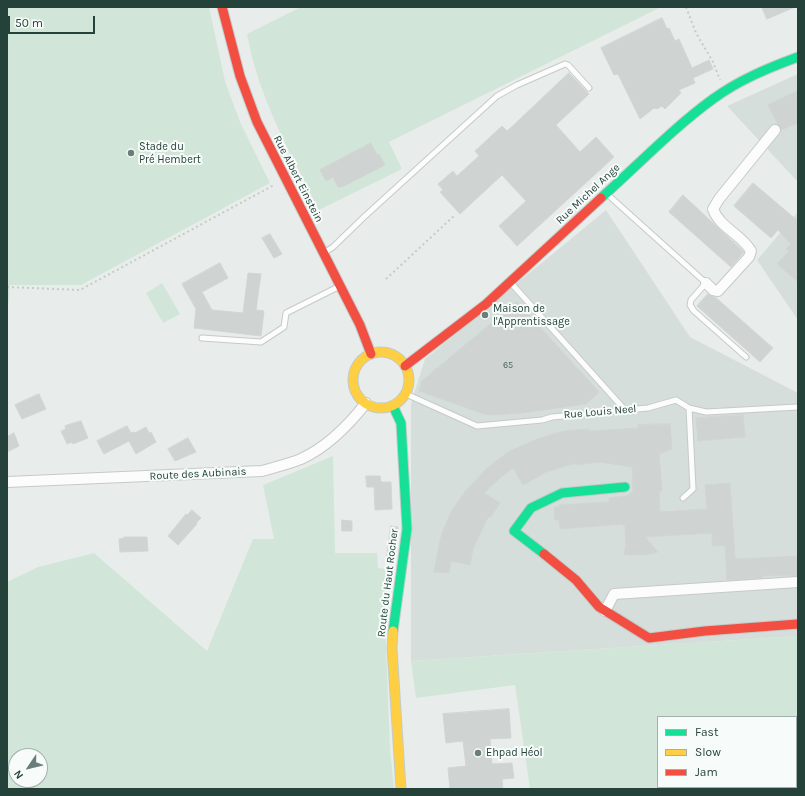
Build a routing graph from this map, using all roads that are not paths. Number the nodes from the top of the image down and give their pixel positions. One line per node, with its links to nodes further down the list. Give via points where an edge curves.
1 (222, 7): 6 (street, Rue Albert Einstein, via 247,96 271,151)
2 (798, 57): 5 (street, Rue Michel Ange, via 766,69 713,99 664,139)
3 (589, 88): 6 (lane, via 565,64 497,96)
4 (775, 130): 8 (street, via 714,207 714,212 719,218 750,249 750,257 718,291)
5 (606, 194): 7 (street, Rue Michel Ange); 8 (lane)
6 (323, 254): 9 (street, Rue Albert Einstein)
7 (510, 282): 13 (street, Rue Michel Ange, via 486,304); 19 (lane)
8 (706, 283): 12 (lane, via 691,300 690,305)
9 (339, 286): 10 (lane, via 286,313 284,327 261,342); 11 (street, Rue Albert Einstein, via 362,330)
10 (202, 338)
11 (371, 354): 13 (street, via 386,352 395,355); 15 (street, via 360,362 354,375 356,392)
12 (746, 357)
13 (405, 366): 14 (street, via 409,379)
14 (406, 394): 16 (street); 19 (lane, Rue Louis Neel, via 477,426)
15 (366, 403): 16 (street, via 377,408); 20 (street, Route des Aubinais, via 339,434 322,446 300,459 262,471)
16 (393, 406): 26 (street, Route du Haut Rocher, via 401,423 404,443 407,517 392,648)
17 (798, 406): 18 (lane, Rue Louis Neel, via 706,412)
18 (689, 408): 19 (lane, Rue Louis Neel, via 676,400 648,408); 22 (lane, via 693,489)
19 (625, 410)
20 (7, 482)
21 (625, 487): 24 (street, via 562,493 531,508 514,531 553,560)
22 (683, 498)
23 (798, 582): 24 (street, via 614,594)
24 (605, 611): 25 (street, via 649,638)
25 (798, 624)
26 (401, 789)

